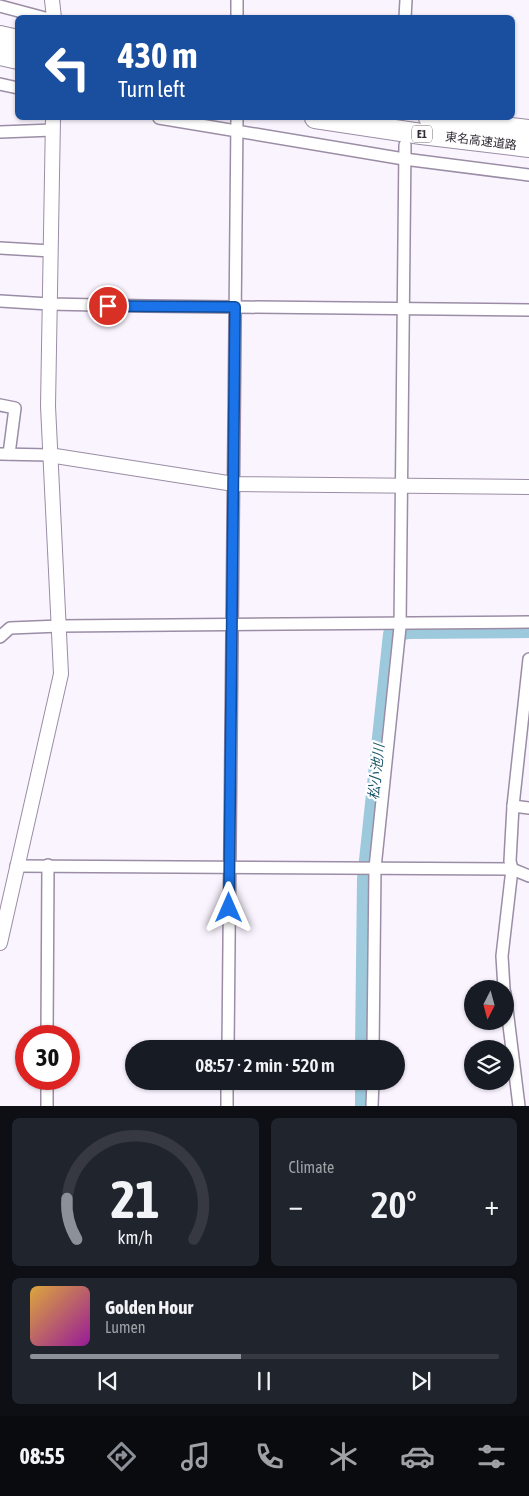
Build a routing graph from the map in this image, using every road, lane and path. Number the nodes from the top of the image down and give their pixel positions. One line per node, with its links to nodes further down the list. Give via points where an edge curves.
1 (52, 0): 6 (street)
2 (237, 0): 7 (street)
3 (406, 0): 8 (street)
4 (0, 6): 5 (street)
5 (34, 15)
6 (54, 15)
7 (237, 15)
8 (405, 15)
9 (0, 36): 10 (highway)
10 (15, 39)
11 (0, 55): 12 (highway)
12 (15, 58)
13 (0, 84): 14 (street)
14 (15, 87)
15 (170, 120): 22 (street)
16 (237, 120): 22 (street)
17 (328, 120): 24 (highway, 東名高速道路 / E1)
18 (446, 120): 20 (highway, 東名高速道路 / E1)
19 (53, 124): 21 (street); 28 (street)
20 (529, 130)
21 (0, 132)
22 (238, 132): 25 (street); 31 (street)
23 (405, 145): 25 (street)
24 (529, 147)
25 (404, 158): 26 (street); 32 (street)
26 (529, 175)
27 (0, 248): 28 (street)
28 (51, 251): 30 (street)
29 (0, 301): 30 (street)
30 (49, 304): 31 (street); 36 (street)
31 (235, 307): 32 (street); 37 (street)
32 (402, 308): 33 (street); 38 (street)
33 (529, 310)
34 (0, 405): 35 (street, via 15,408)
35 (5, 454): 36 (street)
36 (49, 455): 37 (street); 42 (street)
37 (234, 484): 38 (street); 41 (street)
38 (401, 486): 39 (street); 44 (street)
39 (529, 487)
40 (529, 622): 44 (street)
41 (231, 625): 42 (street); 44 (street); 51 (street)
42 (60, 626): 43 (street); 49 (street, via 61,674)
43 (5, 628): 45 (street)
44 (399, 629): 52 (street)
45 (0, 637)
46 (529, 659): 47 (street)
47 (513, 806): 48 (street); 53 (street)
48 (529, 808)
49 (16, 866): 50 (street); 55 (street)
50 (48, 866): 51 (street); 58 (street)
51 (229, 868): 52 (street); 60 (street)
52 (375, 868): 53 (street); 61 (street)
53 (512, 869): 54 (street); 57 (street, via 502,956)
54 (529, 876)
55 (5, 899): 56 (street)
56 (0, 943)
57 (503, 980)
58 (48, 1025)
59 (510, 1030): 68 (street)
60 (228, 1040)
61 (373, 1040)
62 (47, 1090): 65 (street)
63 (227, 1090): 66 (street)
64 (373, 1090): 67 (street)
65 (47, 1106)
66 (227, 1106)
67 (372, 1106)
68 (519, 1106)

